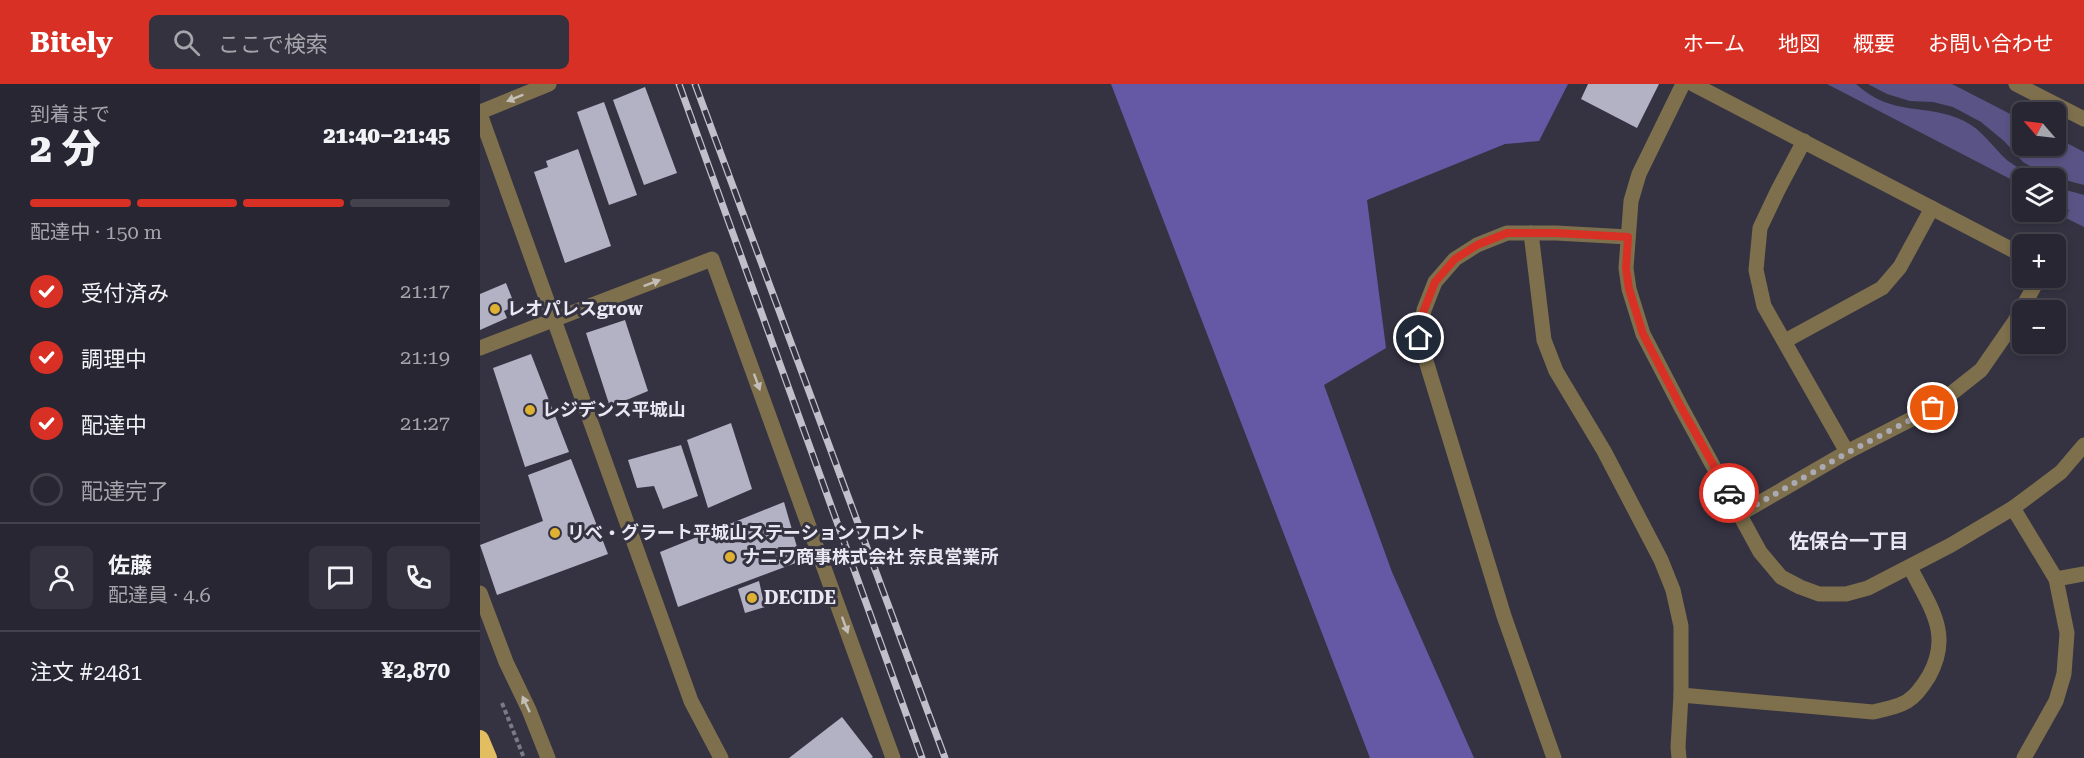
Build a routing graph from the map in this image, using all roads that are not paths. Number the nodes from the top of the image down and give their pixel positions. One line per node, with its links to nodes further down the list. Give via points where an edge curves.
1 (549, 84): 5 (street, one-way to 5)
2 (1683, 84): 10 (street, via 1639,174 1631,201)
3 (1693, 84): 7 (street)
4 (2016, 84): 6 (street)
5 (480, 113): 13 (street)
6 (2084, 119)
7 (1804, 141): 8 (street); 14 (street, via 1760,228 1756,270 1764,306)
8 (1932, 208): 11 (street); 14 (street, via 1900,267 1882,288)
9 (1531, 233): 10 (street); 24 (street, via 1544,340 1556,370 1662,560 1673,590 1680,626); 30 (street, via 1507,233 1455,259 1435,282 1419,338 1504,616)
10 (1628, 237): 19 (street, via 1629,289 1643,334)
11 (2012, 250)
12 (2034, 288): 17 (street, via 1981,370 1933,408)
13 (553, 321): 15 (street); 28 (street, via 691,701); 29 (street, one-way to 29, via 712,259)
14 (1785, 340): 17 (street)
15 (480, 348)
16 (2084, 445): 18 (street, via 2061,472)
17 (1847, 453): 19 (street)
18 (2013, 508): 20 (street); 22 (street)
19 (1740, 514): 20 (street, via 1760,552 1781,577 1819,594 1846,594 1868,588)
20 (1910, 567): 24 (street, via 1936,620 1941,642 1935,664 1918,693 1902,706 1873,712)
21 (2084, 574): 22 (street)
22 (2056, 579): 32 (street, via 2067,633 2064,674 2056,700)
23 (480, 593): 27 (street, one-way to 23)
24 (1681, 695): 31 (street)
25 (480, 739): 26 (highway)
26 (488, 758)
27 (548, 758)
28 (721, 758)
29 (893, 758)
30 (1554, 758)
31 (1679, 758)
32 (2024, 758)

